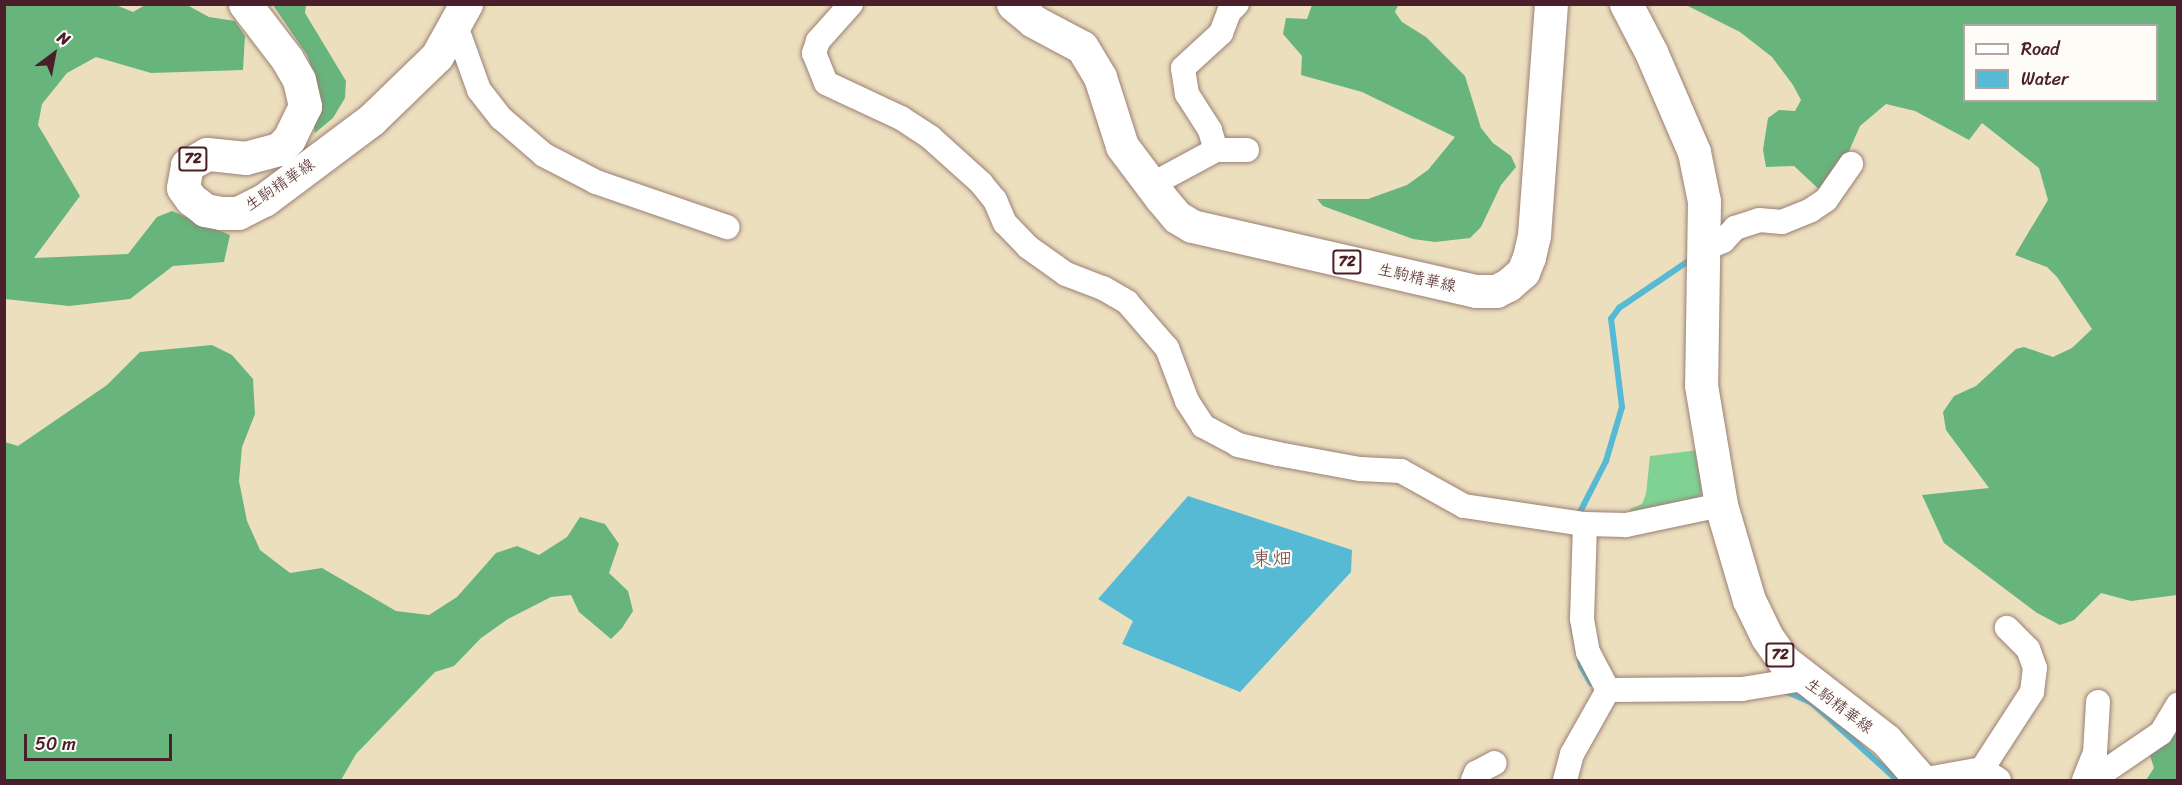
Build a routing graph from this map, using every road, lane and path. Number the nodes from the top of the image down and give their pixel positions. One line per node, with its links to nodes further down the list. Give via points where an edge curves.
1 (245, 4): 7 (main road, 生駒精華線 / 72, via 287,59 299,80 305,106 289,139 279,149 246,158 207,154 187,165 183,188 206,210 221,213 238,213 264,200 371,120 422,72)
2 (851, 4): 15 (street, via 818,41 814,53 826,82 901,118 930,137 981,183 995,200 1005,223 1028,247 1066,274 1127,302 1167,348 1187,400 1203,426 1238,445 1268,452 1318,463 1401,471 1464,506)
3 (1013, 4): 11 (main road, 生駒精華線 / 72, via 1033,21 1082,47 1100,77 1122,146)
4 (1237, 4): 8 (street, via 1229,12 1221,33 1183,68 1187,94 1210,129)
5 (1551, 4): 11 (main road, 生駒精華線 / 72, via 1534,235 1523,272 1496,291 1476,291 1192,226 1177,217)
6 (1626, 4): 13 (main road, 生駒精華線 / 72, via 1694,152 1704,201)
7 (461, 15): 12 (street, via 479,90 501,118 544,154 596,182)
8 (1216, 150): 9 (street); 11 (street)
9 (1247, 150)
10 (1851, 164): 13 (street, via 1826,200 1811,210 1782,222 1758,220 1735,228 1723,241)
11 (1151, 185)
12 (727, 227)
13 (1702, 250): 14 (main road, 生駒精華線 / 72, via 1701,385)
14 (1721, 505): 15 (street, via 1626,525); 17 (main road, 生駒精華線 / 72, via 1749,600 1767,637)
15 (1585, 524): 18 (street, via 1582,619 1588,652)
16 (2007, 628): 22 (street, via 2028,649 2035,668 2032,692)
17 (1803, 679): 18 (street, via 1742,688); 25 (main road, 生駒精華線 / 72, via 1886,740)
18 (1608, 690): 24 (street, via 1572,754)
19 (2098, 702): 26 (street, via 2095,753)
20 (2178, 705): 27 (street, via 2161,733)
21 (1496, 763): 23 (street, via 1476,773)
22 (1991, 775): 25 (street)
23 (1473, 780)
24 (1565, 780)
25 (1921, 780)
26 (2084, 780)
27 (2092, 780)

